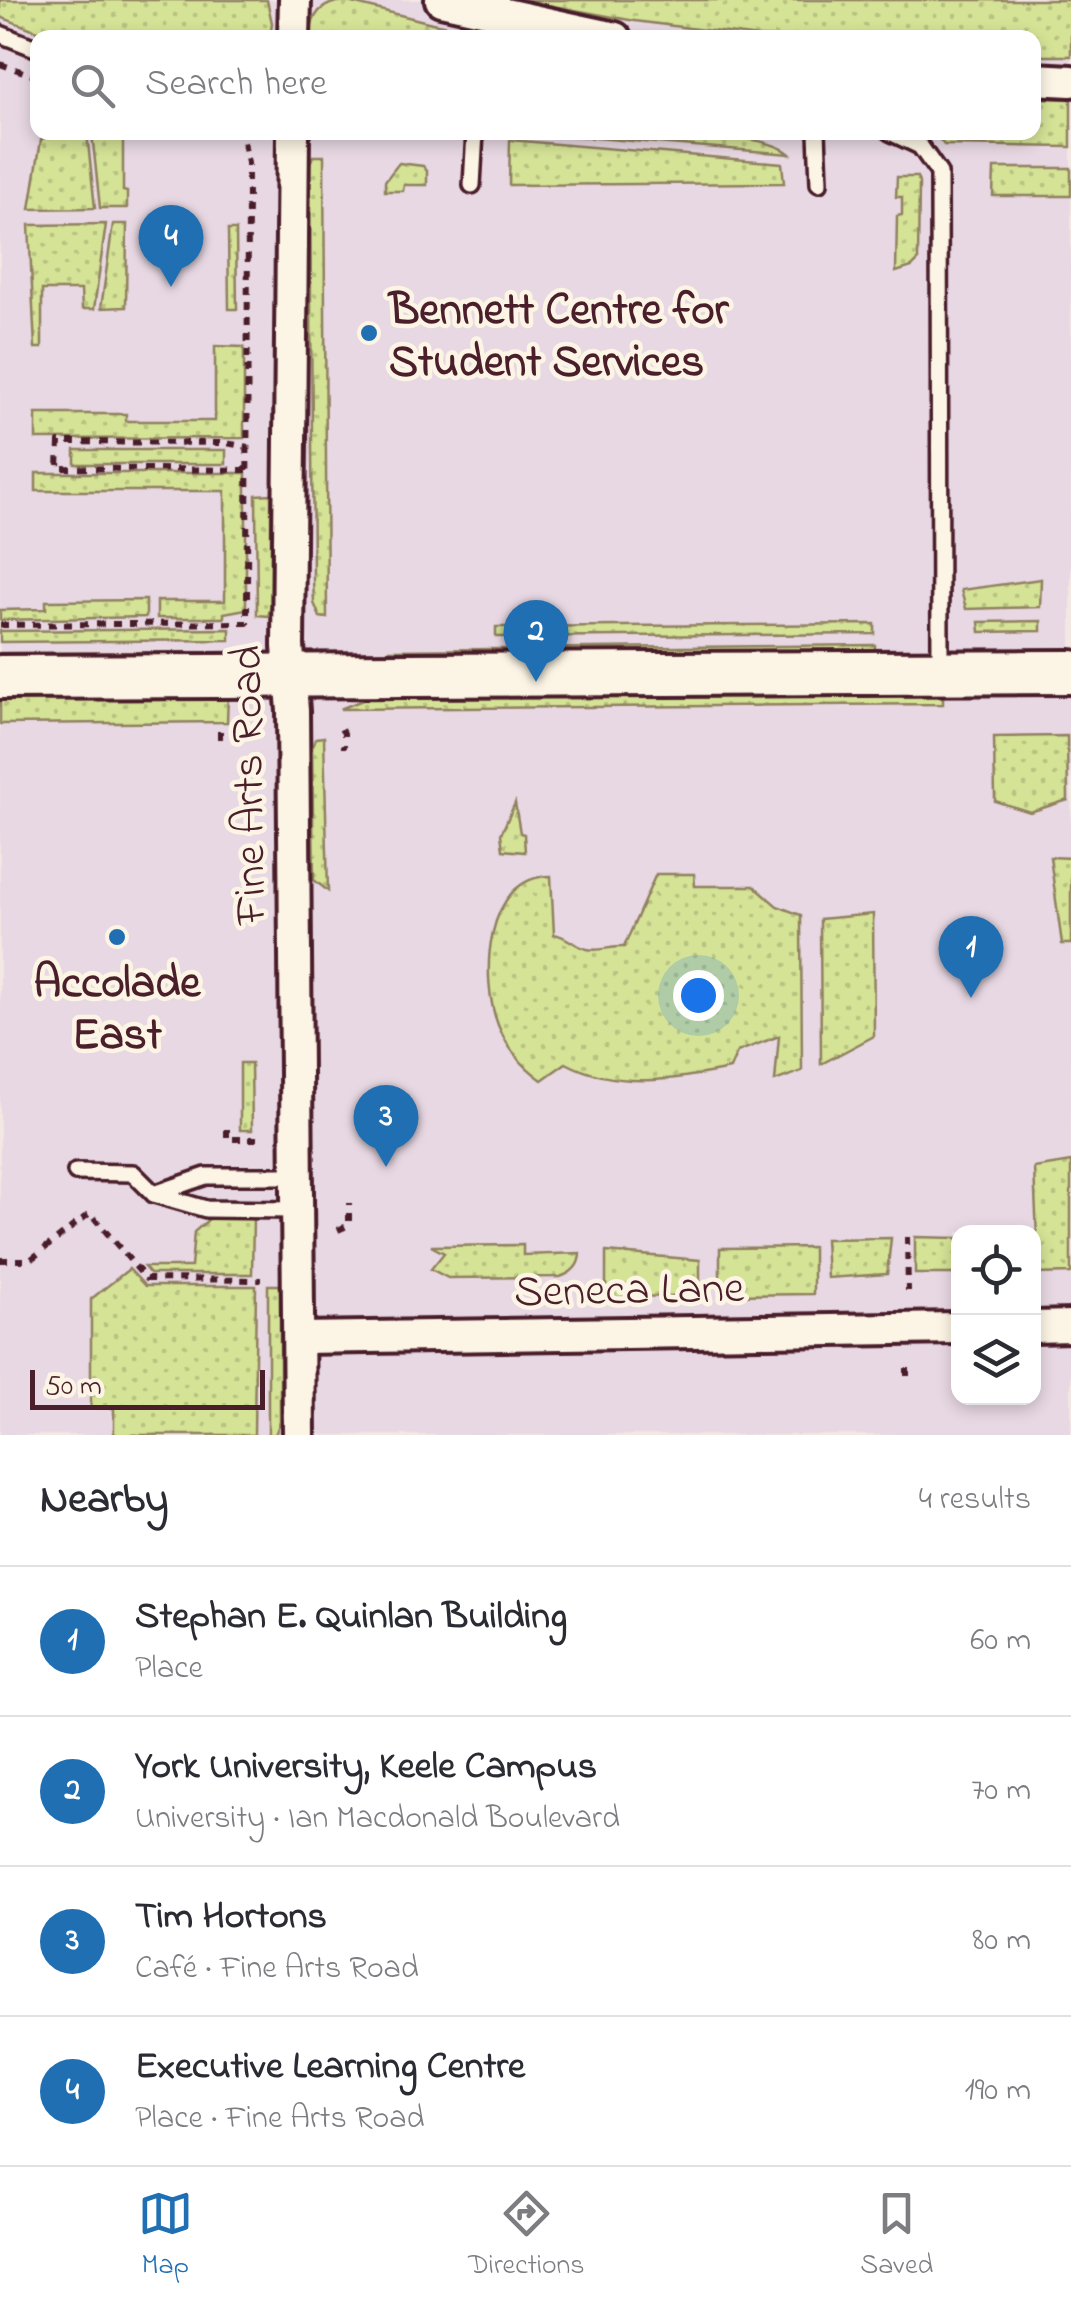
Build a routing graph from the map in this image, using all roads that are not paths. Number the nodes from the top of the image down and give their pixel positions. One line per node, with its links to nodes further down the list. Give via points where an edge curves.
1 (295, 0): 3 (street)
2 (441, 0): 4 (street)
3 (294, 30)
4 (578, 30)
5 (0, 34): 6 (lane)
6 (30, 46)
7 (1041, 79): 8 (street)
8 (1071, 81)
9 (293, 140): 17 (street, Fine Arts Road)
10 (475, 140): 14 (lane)
11 (817, 140): 13 (lane)
12 (910, 140): 15 (lane, via 939,173)
13 (819, 183)
14 (472, 185)
15 (940, 672): 16 (street); 17 (street)
16 (1071, 672)
17 (290, 675): 18 (street); 20 (street, Fine Arts Road)
18 (0, 677)
19 (76, 1172): 21 (lane, via 133,1173)
20 (297, 1176): 21 (lane, via 206,1176); 22 (street, Fine Arts Road)
21 (154, 1194): 22 (lane, via 206,1209)
22 (297, 1210): 26 (street, Fine Arts Road)
23 (1071, 1326): 24 (street)
24 (1041, 1327)
25 (951, 1328): 26 (street, Seneca Lane)
26 (300, 1338): 27 (street, Fine Arts Road)
27 (299, 1435)

